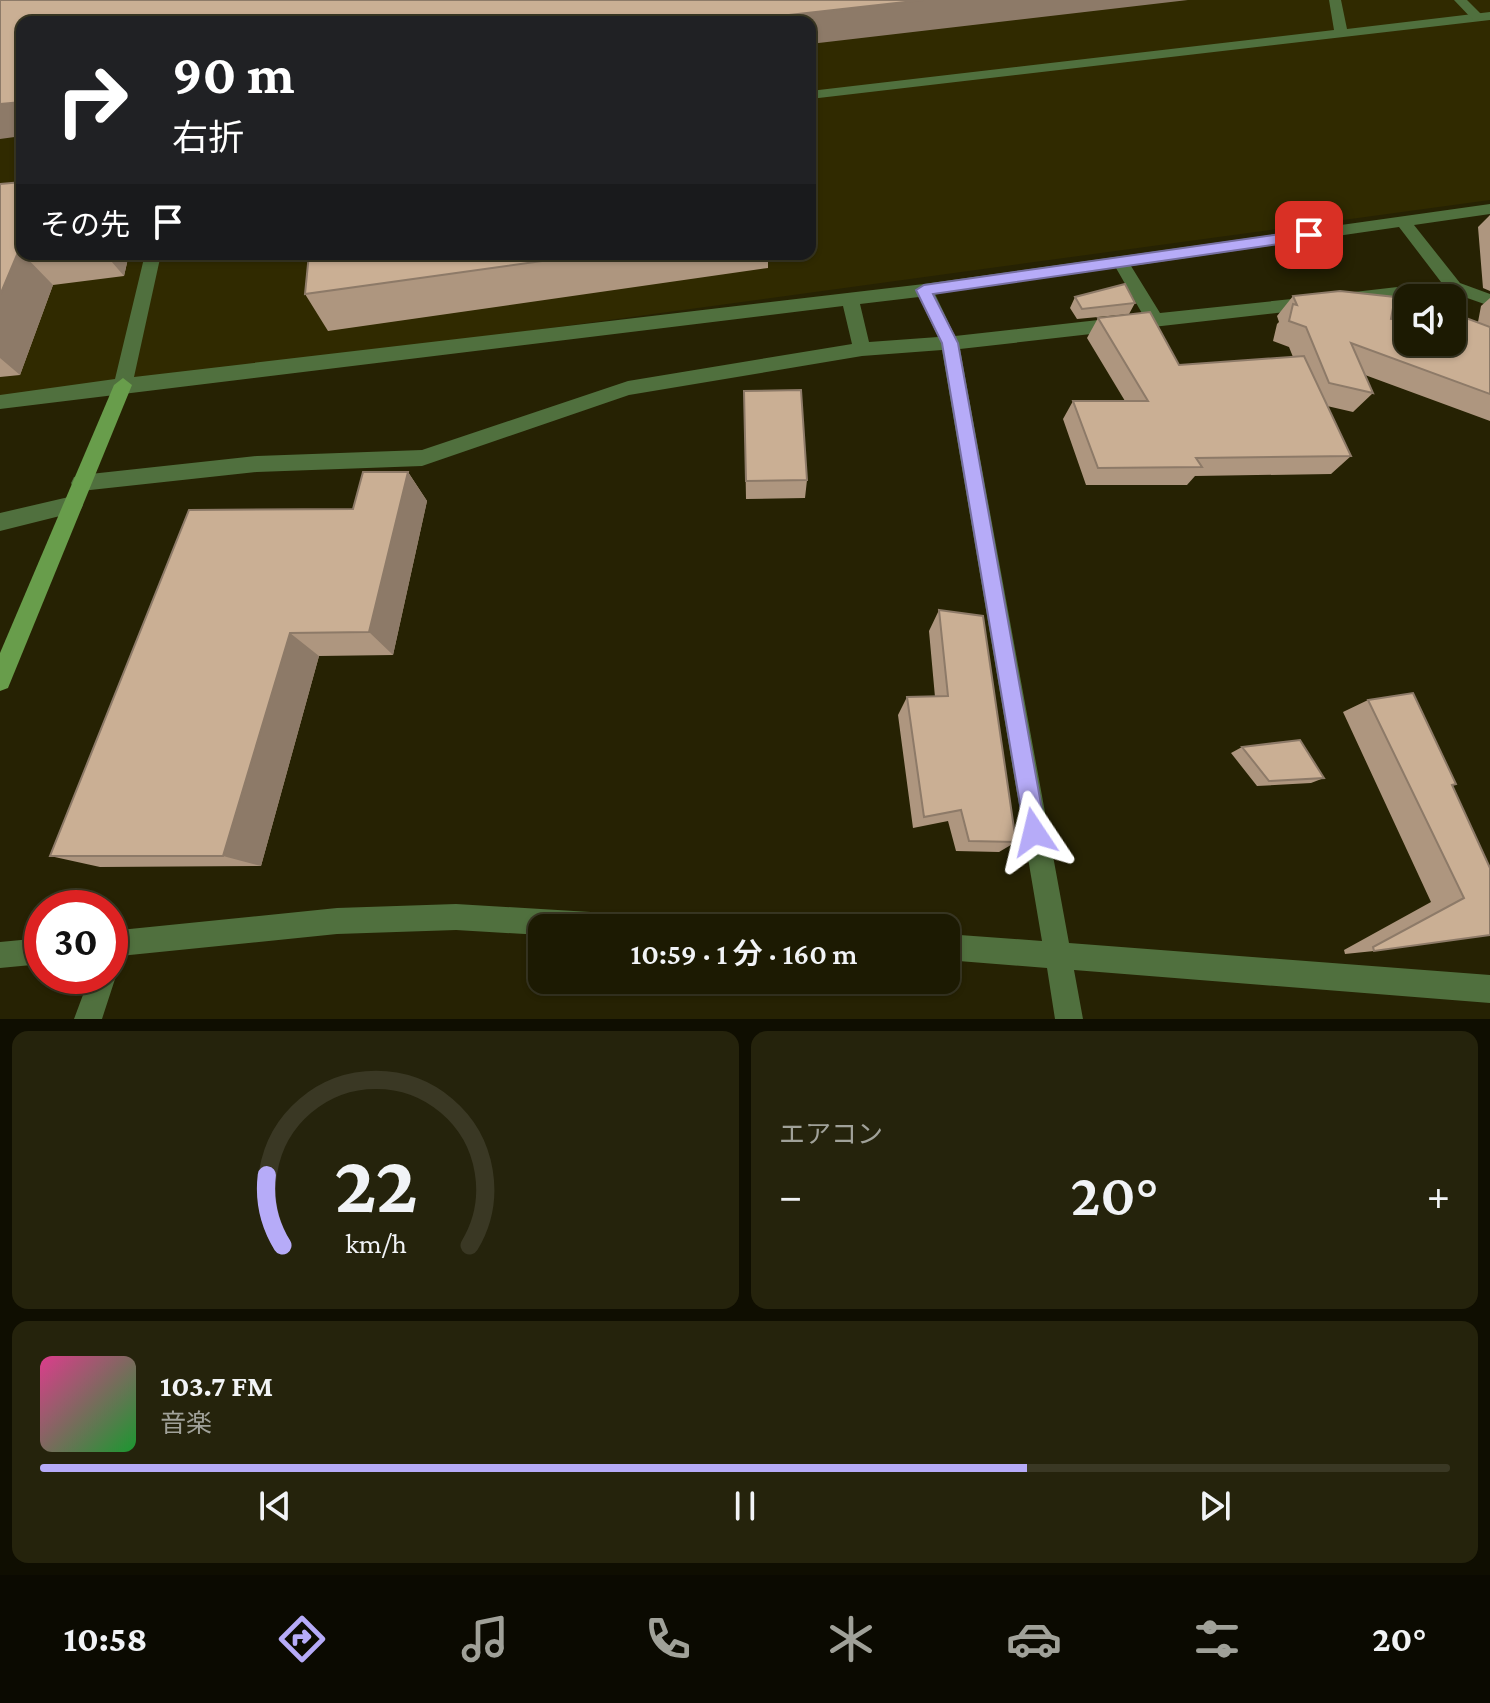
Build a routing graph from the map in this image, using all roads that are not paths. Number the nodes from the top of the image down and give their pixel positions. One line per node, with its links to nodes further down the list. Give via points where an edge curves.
1 (1335, 0): 4 (street)
2 (1460, 0): 3 (street)
3 (1484, 17): 4 (street)
4 (1341, 34): 5 (street)
5 (816, 94)
6 (1490, 209): 7 (street)
7 (1403, 222): 9 (street); 10 (street)
8 (152, 260): 19 (street)
9 (1120, 261): 11 (street); 16 (street)
10 (1452, 284)
11 (924, 290): 14 (street); 17 (street)
12 (1466, 291): 15 (street)
13 (1394, 294): 16 (street)
14 (850, 298): 18 (street); 19 (street)
15 (1490, 300)
16 (1155, 320): 17 (street)
17 (950, 343): 18 (street); 29 (street)
18 (862, 349): 21 (street, via 628,388 422,458 257,464)
19 (123, 385): 20 (street); 21 (street)
20 (0, 402)
21 (81, 483): 22 (street)
22 (73, 505): 23 (street); 24 (street)
23 (0, 522)
24 (0, 680)
25 (528, 921): 26 (street, via 456,917 337,921)
26 (128, 945)
27 (960, 948): 29 (street)
28 (24, 953): 30 (street)
29 (1056, 954): 31 (street); 34 (street)
30 (0, 955)
31 (1490, 989)
32 (97, 994): 33 (street)
33 (88, 1019)
34 (1069, 1019)

